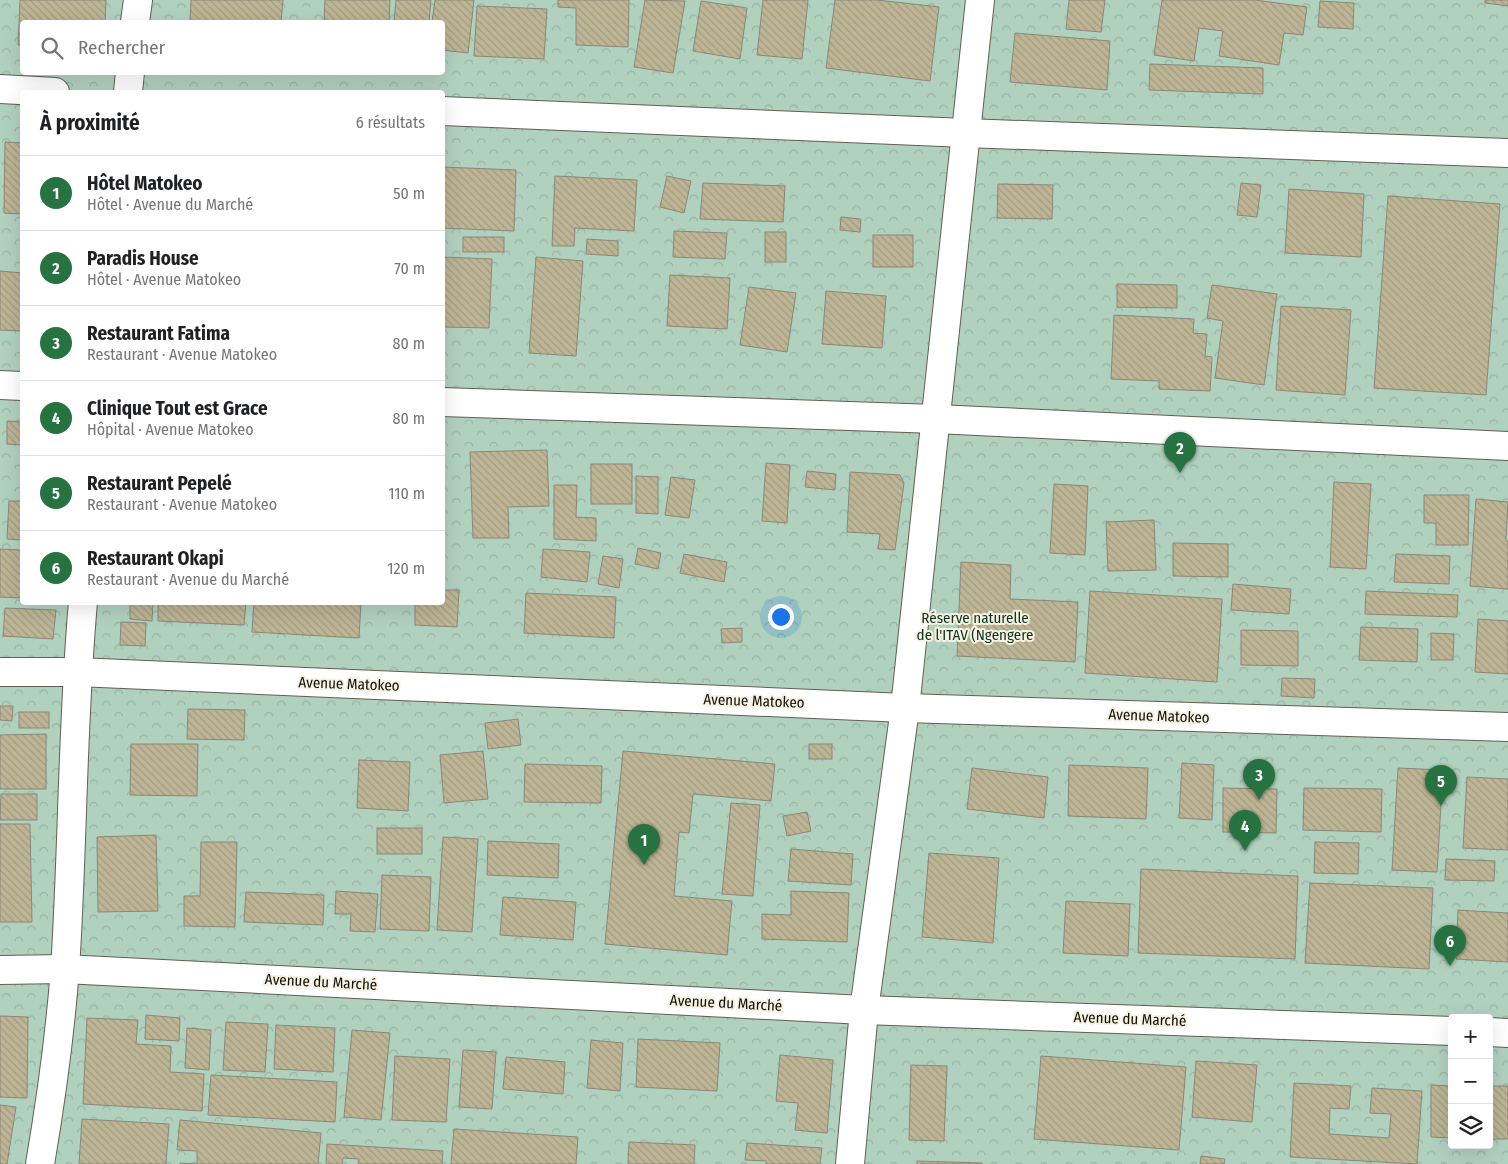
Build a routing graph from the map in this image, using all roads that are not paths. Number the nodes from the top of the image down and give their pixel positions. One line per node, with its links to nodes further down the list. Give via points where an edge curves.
1 (138, 0): 3 (street)
2 (980, 0): 9 (street)
3 (136, 20)
4 (130, 75): 7 (street)
5 (0, 89): 6 (street)
6 (20, 90)
7 (128, 90)
8 (445, 111): 9 (street)
9 (966, 133): 10 (street); 14 (street)
10 (1508, 153)
11 (0, 384): 12 (street)
12 (20, 386)
13 (445, 402): 14 (street)
14 (936, 419): 15 (street); 19 (street)
15 (1508, 446)
16 (83, 605): 18 (street)
17 (0, 672): 18 (street, Avenue Matokeo)
18 (77, 672): 19 (street, Avenue Matokeo); 21 (street)
19 (905, 708): 20 (street, Avenue Matokeo); 23 (street)
20 (1508, 727)
21 (64, 969): 22 (street, Avenue du Marché); 23 (street, Avenue du Marché); 27 (street, via 50,1107)
22 (0, 970)
23 (864, 1010): 24 (street, Avenue du Marché); 28 (street)
24 (1448, 1031)
25 (1493, 1032): 26 (street)
26 (1508, 1033)
27 (40, 1164)
28 (850, 1164)

